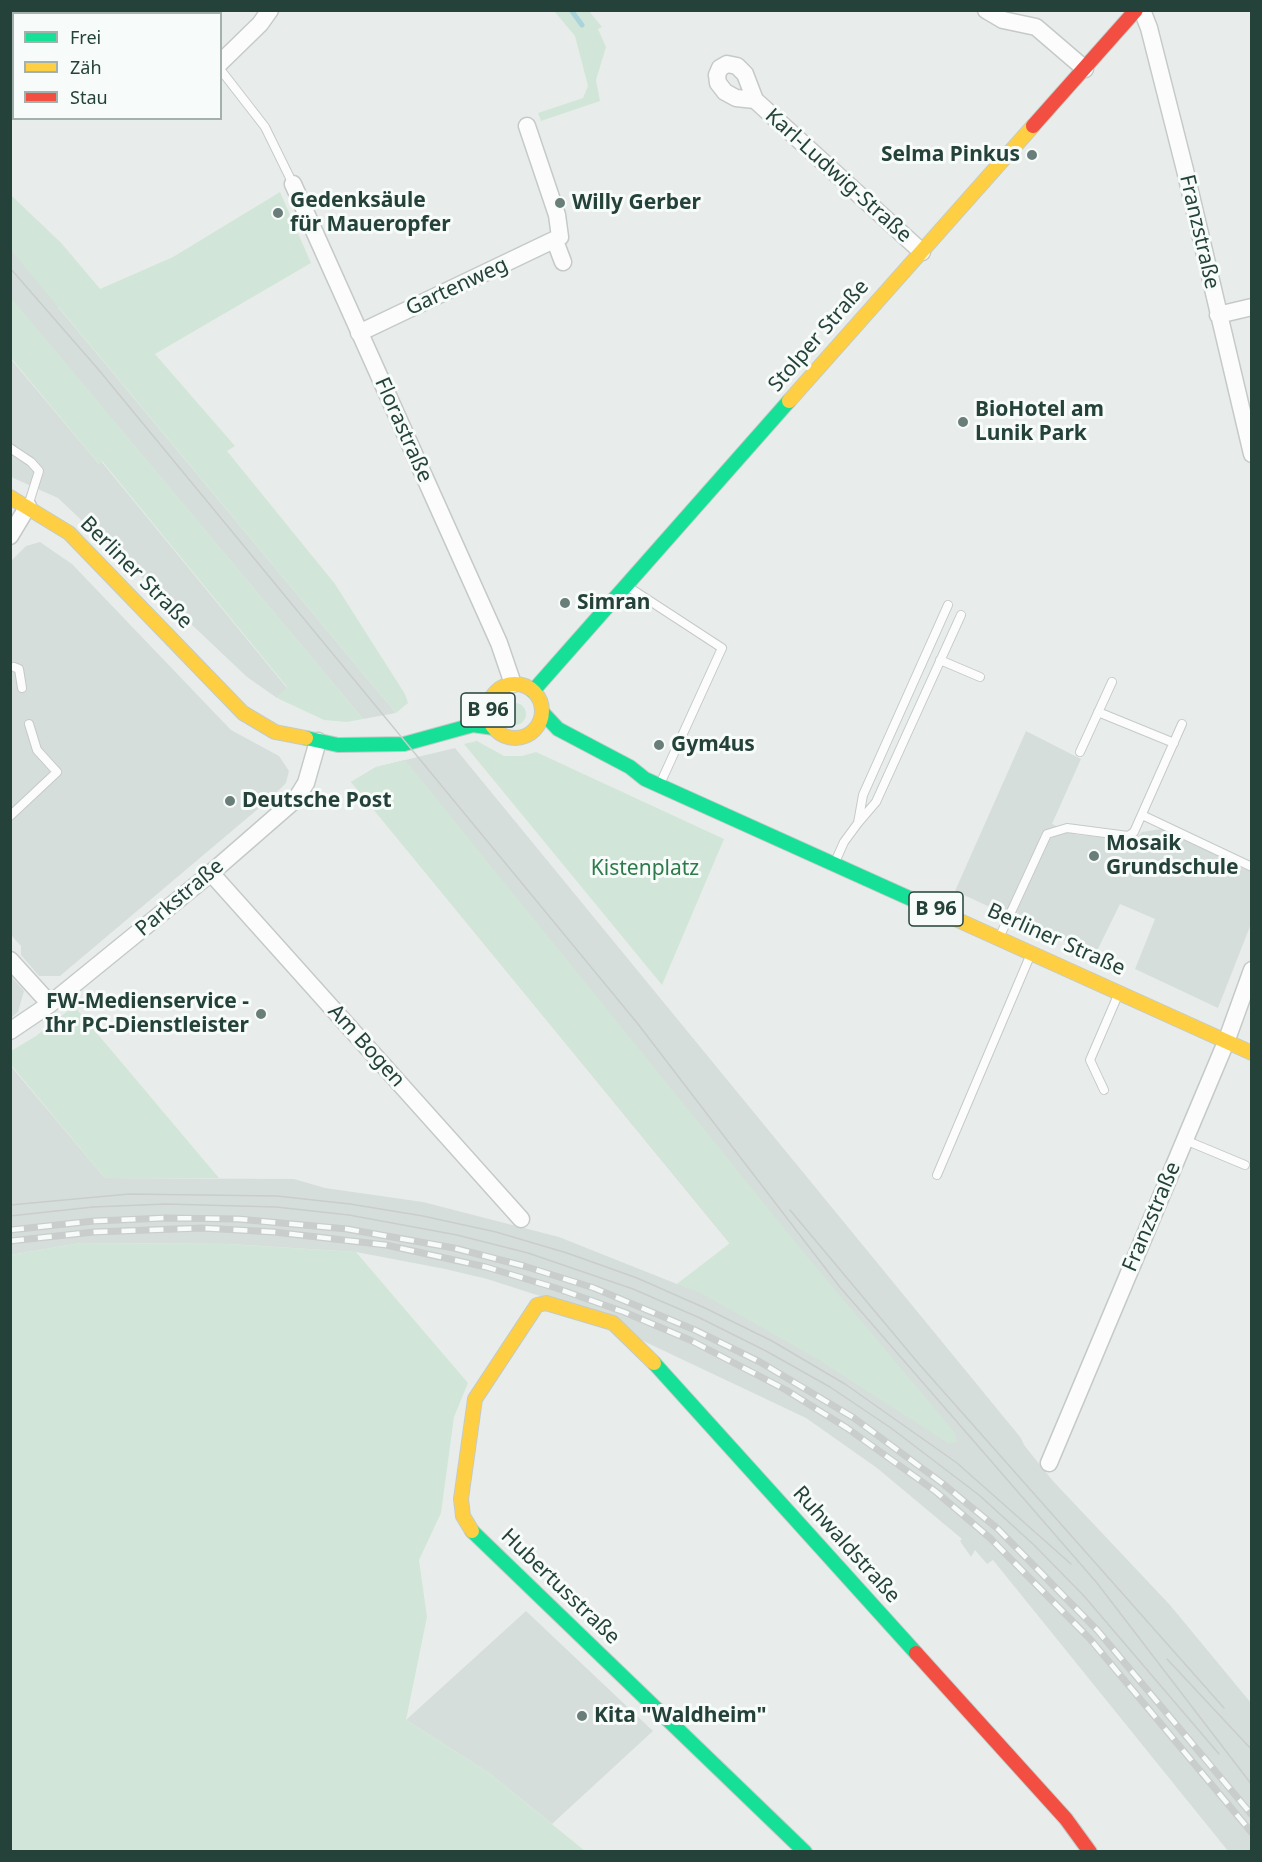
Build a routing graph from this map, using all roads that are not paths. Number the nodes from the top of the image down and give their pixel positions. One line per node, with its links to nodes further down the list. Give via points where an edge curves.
1 (270, 10): 6 (street)
2 (986, 10): 5 (street, via 1003,20)
3 (1136, 10): 7 (main road, Stolper Straße)
4 (1142, 10): 16 (street, Franzstraße)
5 (1034, 19): 7 (street)
6 (222, 61)
7 (1085, 69): 13 (main road, Stolper Straße)
8 (222, 72): 11 (lane, via 265,127)
9 (755, 100): 13 (street, Karl-Ludwig-Straße)
10 (527, 126): 12 (street, via 560,229)
11 (292, 181): 17 (street, Florastraße)
12 (555, 242): 14 (street); 17 (street, Gartenweg)
13 (922, 252): 23 (main road, Stolper Straße)
14 (563, 262)
15 (1251, 307): 16 (street)
16 (1218, 315): 19 (street, Franzstraße)
17 (359, 333): 30 (street, Florastraße, via 499,643)
18 (10, 448): 21 (lane, via 39,471)
19 (1251, 454)
20 (10, 497): 21 (main road, Berliner Straße / B 96)
21 (28, 506): 22 (street); 32 (main road, Berliner Straße / B 96, via 69,533)
22 (10, 536)
23 (626, 586): 33 (main road, Stolper Straße); 52 (lane, via 722,648)
24 (948, 605): 55 (lane, via 863,795)
25 (961, 615): 26 (lane)
26 (940, 660): 28 (lane); 55 (lane, via 876,802)
27 (14, 667): 31 (lane, via 19,669)
28 (981, 677)
29 (1112, 682): 37 (lane)
30 (513, 684): 33 (main road, B 96); 34 (main road, B 96, via 500,689)
31 (22, 688)
32 (224, 690): 35 (main road, Berliner Straße / B 96); 45 (main road, Berliner Straße / B 96, via 255,722 280,734)
33 (533, 691): 38 (main road, B 96)
34 (491, 699): 36 (main road, B 96); 42 (main road, B 96, via 488,714)
35 (252, 700)
36 (469, 708)
37 (1098, 712): 48 (lane); 50 (lane)
38 (543, 713): 44 (main road, B 96, via 535,730); 51 (main road, Berliner Straße / B 96, via 558,729)
39 (283, 719): 45 (main road, Berliner Straße / B 96)
40 (29, 724): 54 (lane, via 37,750 57,772)
41 (1182, 724): 48 (lane)
42 (494, 728): 44 (main road, B 96, via 507,738); 47 (main road, Berliner Straße / B 96, via 472,725 404,744)
43 (406, 729): 47 (main road, Berliner Straße / B 96)
44 (524, 737): 46 (main road, B 96)
45 (315, 740): 47 (main road, Berliner Straße / B 96, via 357,746); 58 (street, Parkstraße, via 300,795)
46 (542, 740)
47 (376, 743)
48 (1174, 743): 53 (lane)
49 (571, 752): 51 (main road, Berliner Straße / B 96, via 626,777)
50 (1080, 752)
51 (645, 779): 52 (main road, Berliner Straße / B 96)
52 (659, 786): 56 (main road, Berliner Straße / B 96)
53 (1142, 815): 57 (lane); 59 (lane, via 1128,836 1067,828 1047,834)
54 (10, 816)
55 (858, 824): 56 (lane)
56 (835, 862): 59 (main road, Berliner Straße / B 96)
57 (1251, 867)
58 (210, 873): 64 (street, Parkstraße); 72 (street, Am Bogen)
59 (999, 938): 60 (main road, Berliner Straße / B 96)
60 (1031, 953): 63 (main road, Berliner Straße / B 96); 71 (lane)
61 (10, 960): 64 (street)
62 (1251, 970): 66 (street, Franzstraße)
63 (1119, 992): 66 (main road, Berliner Straße / B 96); 68 (lane, via 1090,1060)
64 (50, 1004): 65 (street, Parkstraße)
65 (10, 1031)
66 (1226, 1042): 67 (main road, Berliner Straße / B 96); 69 (street, Franzstraße)
67 (1251, 1053)
68 (1104, 1090)
69 (1185, 1140): 70 (lane); 74 (street, Franzstraße)
70 (1245, 1165)
71 (937, 1175)
72 (521, 1219)
73 (546, 1303): 75 (main road, Hubertusstraße, via 534,1307 475,1399 461,1499 463,1516 473,1532 717,1770); 76 (main road, Ruhwaldstraße, via 614,1323 627,1334 1066,1819)
74 (1049, 1463)
75 (806, 1851)
76 (1090, 1851)

